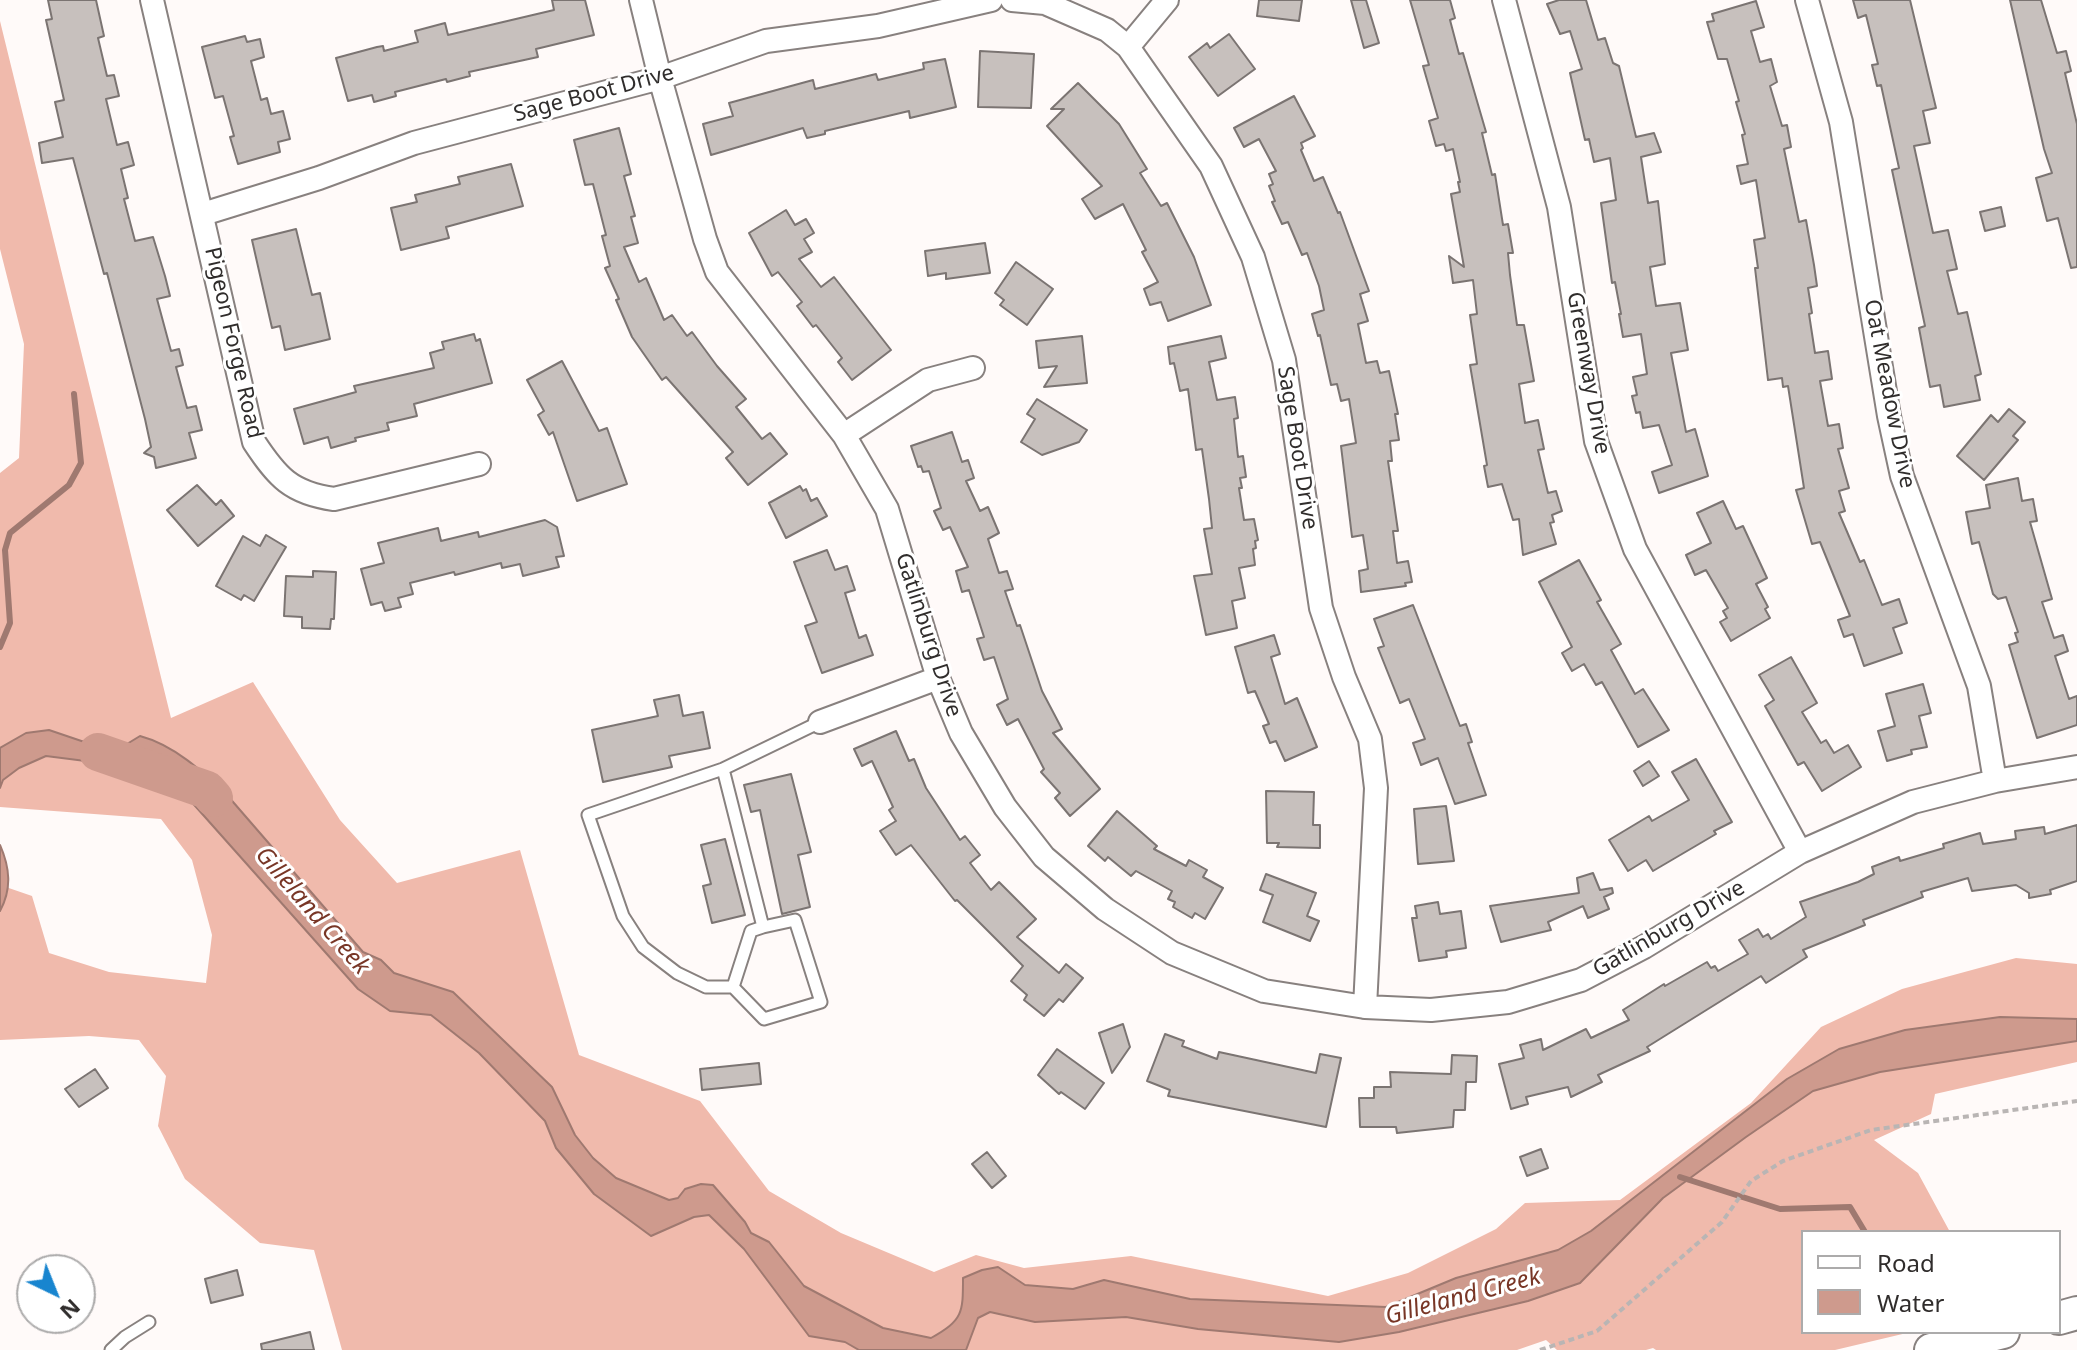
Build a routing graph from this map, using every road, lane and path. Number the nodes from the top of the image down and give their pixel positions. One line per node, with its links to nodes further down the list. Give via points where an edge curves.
1 (152, 0): 10 (street, Pigeon Forge Road)
2 (641, 0): 9 (street, Gatlinburg Drive)
3 (991, 0): 9 (street, Sage Boot Drive, via 878,26 766,41)
4 (1012, 0): 8 (street, Sage Boot Drive, via 1045,3 1107,30)
5 (1167, 0): 8 (street)
6 (1504, 0): 19 (street, Greenway Drive, via 1559,207 1596,441 1635,549)
7 (1807, 0): 18 (street, Oat Meadow Drive, via 1841,122 1902,476 1979,686)
8 (1128, 47): 22 (street, Sage Boot Drive, via 1211,166 1253,257 1284,360 1321,608 1370,739 1376,788)
9 (660, 78): 10 (street, Sage Boot Drive, via 414,143); 12 (street, Gatlinburg Drive, via 717,272)
10 (203, 214): 13 (street, Pigeon Forge Road, via 254,442 290,486 334,499)
11 (973, 368): 12 (street, via 928,380)
12 (844, 435): 14 (street, Gatlinburg Drive, via 887,509)
13 (479, 464)
14 (938, 678): 15 (street); 22 (street, Gatlinburg Drive, via 961,733 1005,807 1044,857 1105,909 1172,953 1264,991)
15 (820, 722): 17 (lane)
16 (2077, 767): 18 (street, Gatlinburg Drive)
17 (723, 769): 20 (lane); 21 (lane, via 588,815 623,916 643,947 706,987)
18 (1995, 781): 19 (street, Gatlinburg Drive, via 1913,802)
19 (1800, 852): 22 (street, Gatlinburg Drive, via 1581,980 1508,1002 1431,1010)
20 (763, 927): 21 (lane, via 751,931); 21 (lane, via 795,920 821,1002 764,1019)
21 (733, 987)
22 (1365, 1007)
23 (2077, 1101): 27 (path, via 1871,1130 1783,1161 1751,1181 1731,1212 1597,1331)
24 (149, 1322): 26 (lane)
25 (1995, 1334): 28 (main road)
26 (111, 1350)
27 (1540, 1350)
28 (1931, 1350)

